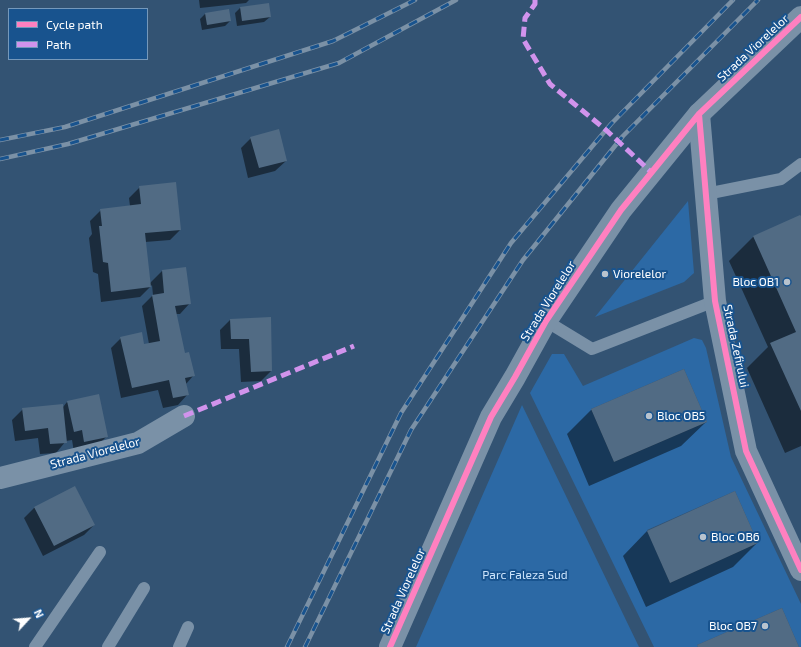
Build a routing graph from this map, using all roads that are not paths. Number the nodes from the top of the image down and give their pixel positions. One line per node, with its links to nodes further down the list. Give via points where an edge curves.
1 (801, 17): 2 (street, Strada Viorelelor)
2 (699, 114): 4 (street, Strada Zefirului); 6 (street, Strada Viorelelor, via 621,210)
3 (801, 164): 4 (lane, via 780,179)
4 (706, 194): 5 (street, Strada Zefirului)
5 (715, 301): 6 (lane, via 592,349); 10 (street, Strada Zefirului, via 746,451)
6 (546, 321): 16 (street, Strada Viorelelor, via 491,417)
7 (184, 416): 8 (street, Strada Viorelelor, via 138,443)
8 (0, 478)
9 (100, 552): 13 (lane)
10 (801, 570)
11 (144, 588): 14 (lane)
12 (188, 627): 15 (lane)
13 (35, 647)
14 (108, 647)
15 (179, 647)
16 (390, 647)

